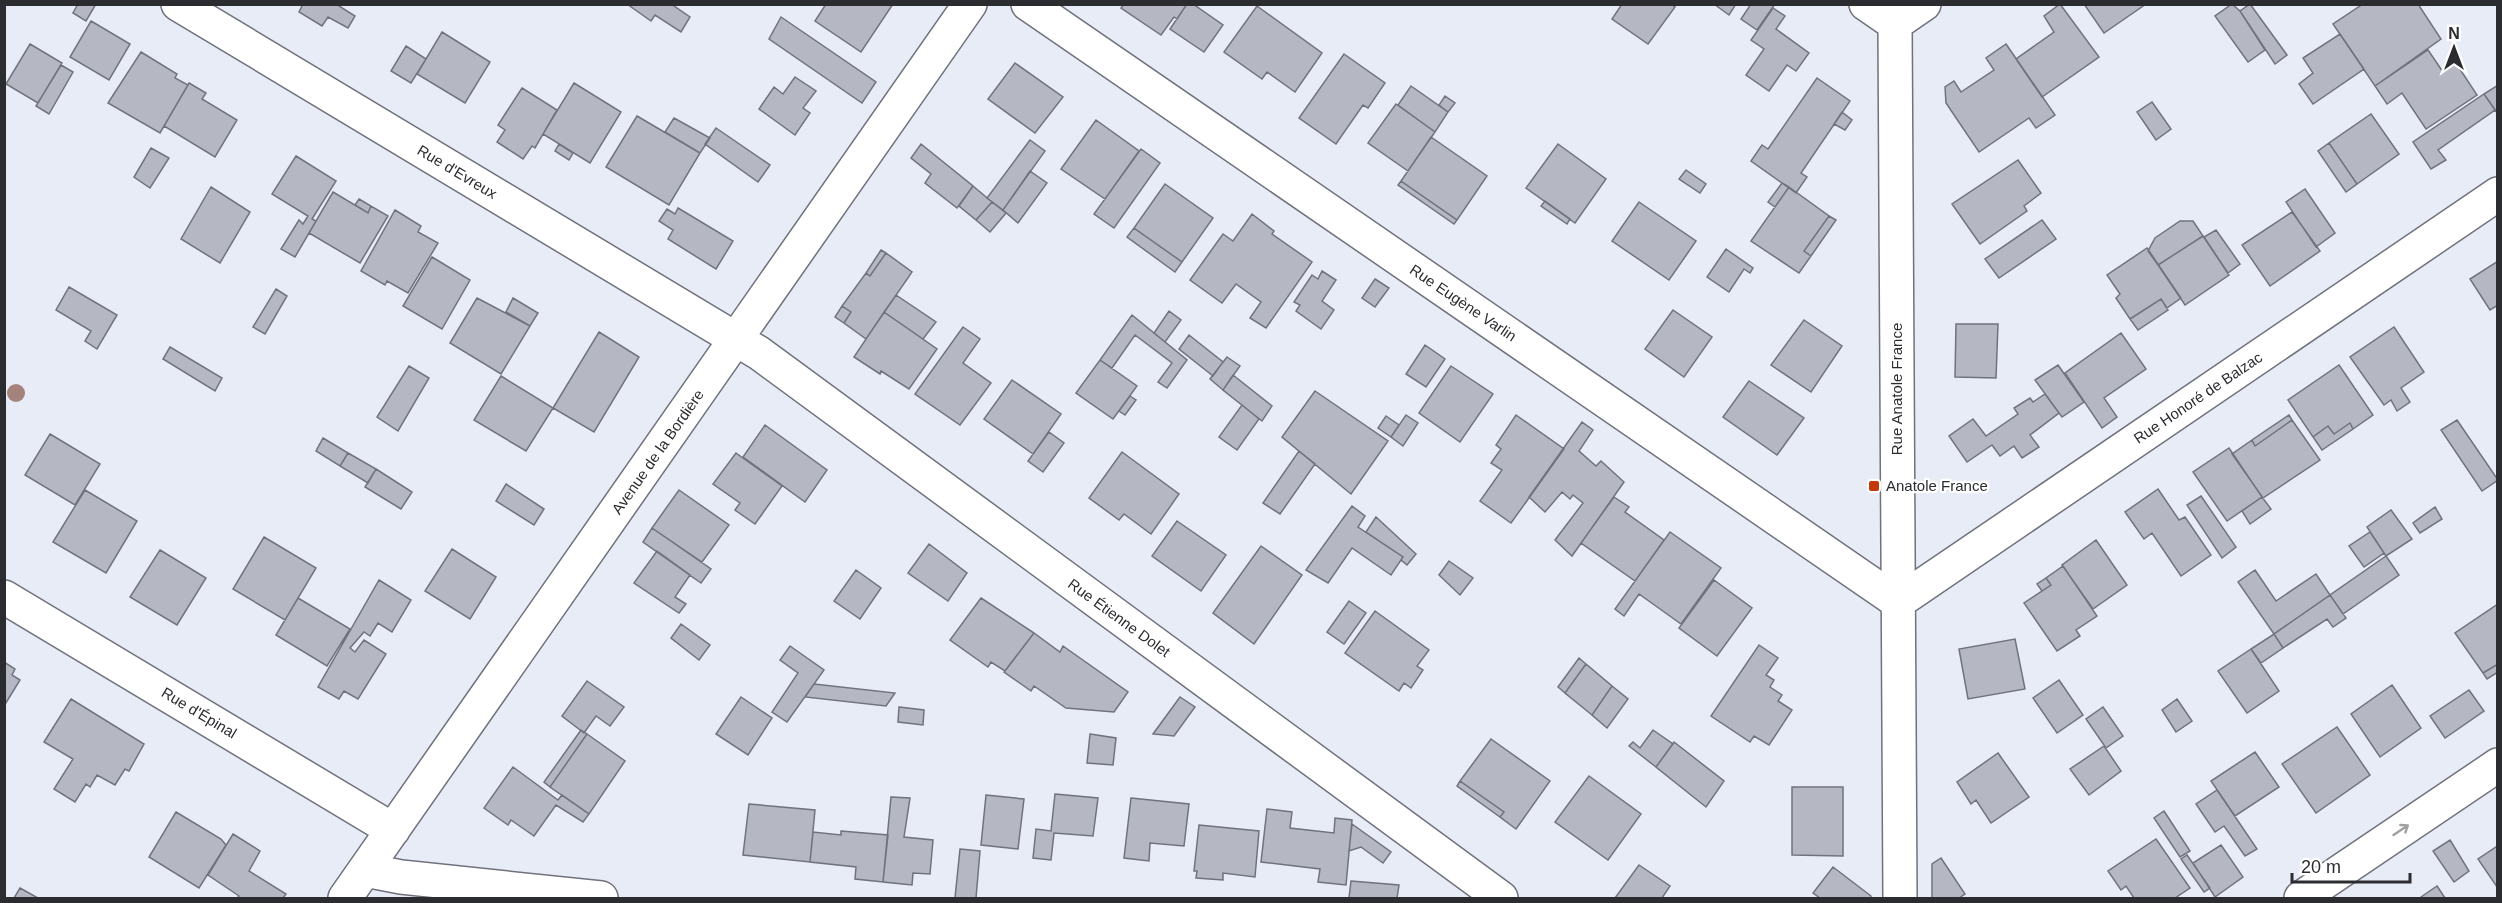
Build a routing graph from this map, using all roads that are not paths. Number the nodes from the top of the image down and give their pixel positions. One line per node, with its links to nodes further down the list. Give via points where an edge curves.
1 (178, 4): 8 (street, Rue d'Evreux)
2 (970, 4): 8 (street, Avenue de la Bordière)
3 (1028, 4): 10 (street, Rue Eugène Varlin)
4 (1866, 4): 6 (street)
5 (1924, 4): 6 (street)
6 (1895, 24): 10 (street, Rue Anatole France)
7 (2498, 194): 10 (street, Rue Honoré de Balzac)
8 (736, 339): 12 (street, Avenue de la Bordière); 16 (street, Rue Étienne Dolet)
9 (4, 597): 12 (street, Rue d'Épinal)
10 (1898, 602): 17 (street, Rue Anatole France)
11 (2498, 765): 18 (street, one-way to 11)
12 (393, 830): 13 (street, Avenue de la Bordière)
13 (365, 870): 14 (street, Avenue de la Bordière); 15 (street)
14 (345, 898)
15 (601, 898)
16 (1501, 898)
17 (1900, 898)
18 (2301, 898)

